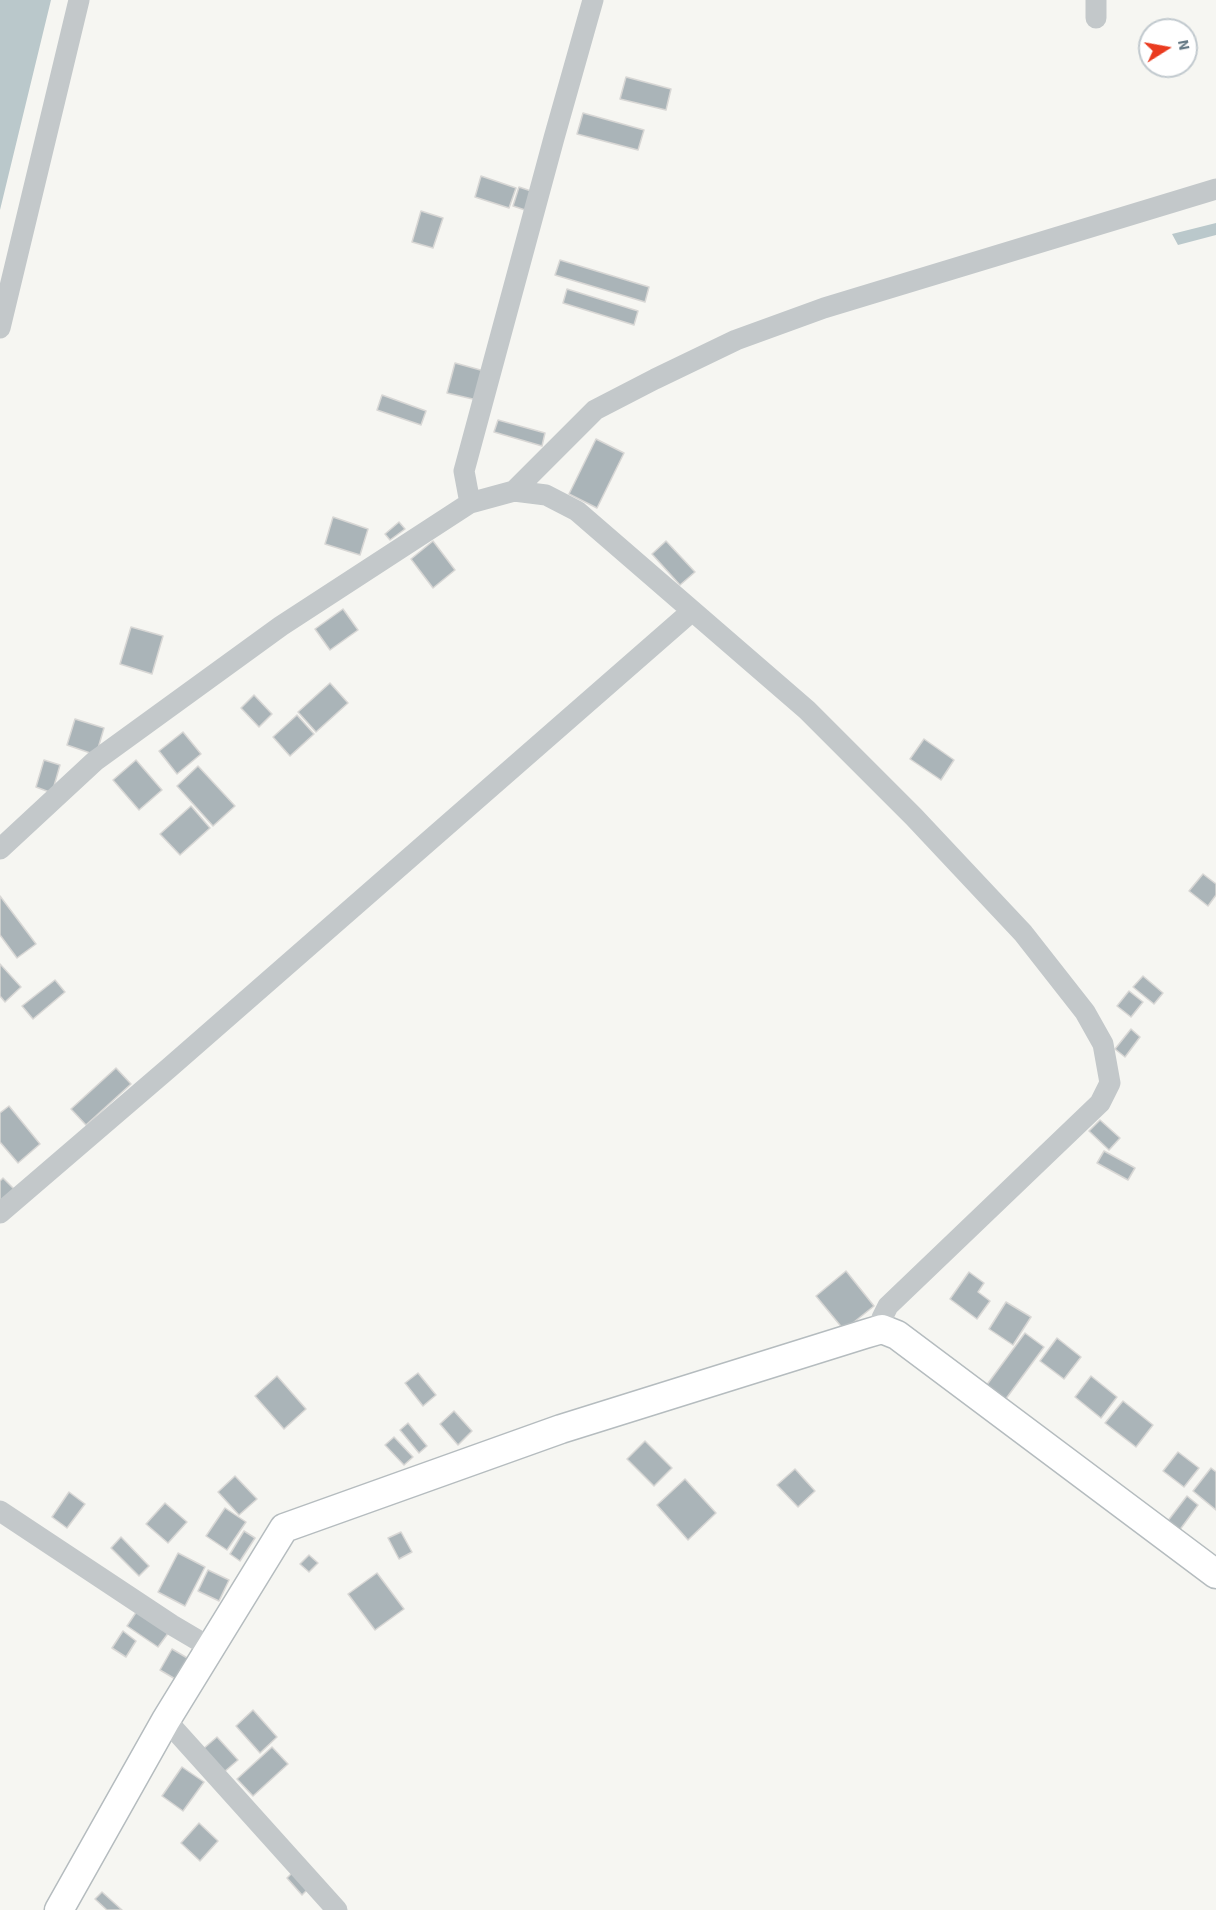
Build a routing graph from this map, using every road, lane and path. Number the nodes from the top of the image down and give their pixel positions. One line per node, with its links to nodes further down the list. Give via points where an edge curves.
1 (79, 0): 4 (street)
2 (593, 0): 6 (street, via 464,471)
3 (1216, 189): 5 (street, via 824,308 736,340 596,410)
4 (0, 328)
5 (514, 490): 6 (street); 7 (street, via 546,495 577,511)
6 (470, 503): 8 (street, via 281,626 95,761)
7 (692, 611): 9 (street); 10 (street, via 807,710 914,817 1023,933 1086,1012 1103,1044 1110,1083 1100,1103 888,1306)
8 (0, 849)
9 (0, 1213)
10 (882, 1329): 12 (street, via 897,1335); 13 (street, via 561,1429 284,1528)
11 (0, 1511): 13 (street)
12 (1216, 1574)
13 (211, 1648): 14 (street)
14 (166, 1720): 15 (street); 16 (street)
15 (59, 1910)
16 (337, 1910)

